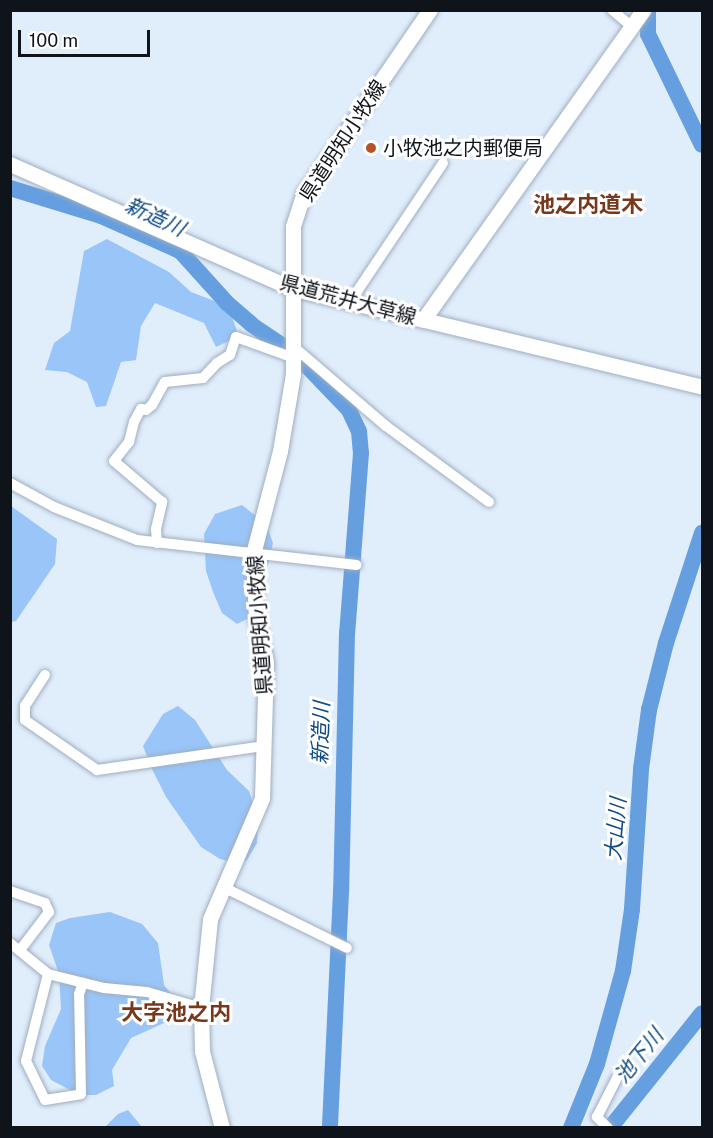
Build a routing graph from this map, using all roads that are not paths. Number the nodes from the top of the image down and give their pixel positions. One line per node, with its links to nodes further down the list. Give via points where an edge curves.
1 (430, 10): 6 (main road, 県道明知小牧線, via 304,193 293,226)
2 (612, 10): 3 (street)
3 (637, 18): 8 (main road)
4 (443, 163): 7 (street)
5 (10, 164): 6 (main road, 県道荒井大草線)
6 (291, 288): 7 (main road, 県道荒井大草線); 9 (main road, 県道明知小牧線)
7 (350, 302): 8 (main road, 県道荒井大草線)
8 (423, 320): 10 (main road, 県道荒井大草線)
9 (294, 352): 12 (street); 13 (street, via 236,337 230,355 202,378 165,382 152,405 141,409 129,442 114,461 162,502); 14 (main road, 県道明知小牧線, via 280,451)
10 (702, 387)
11 (10, 483): 13 (street, via 63,511 137,540)
12 (489, 502)
13 (157, 543): 14 (street, via 219,547)
14 (253, 554): 15 (street); 17 (main road, 県道明知小牧線, via 256,618 266,662)
15 (357, 565)
16 (45, 675): 17 (street, via 25,706 25,720 97,770)
17 (263, 746): 18 (main road, 県道明知小牧線, via 262,798)
18 (223, 886): 21 (street); 24 (main road, 県道明知小牧線, via 210,919)
19 (10, 891): 20 (street, via 45,903 49,912)
20 (15, 946): 22 (street)
21 (347, 948)
22 (48, 974): 23 (street); 23 (street, via 26,1061 45,1100 81,1094)
23 (83, 983): 24 (street, via 147,992)
24 (201, 1008): 26 (main road, 県道明知小牧線, via 201,1044)
25 (617, 1078): 27 (street, via 597,1117)
26 (222, 1128)
27 (608, 1128)

